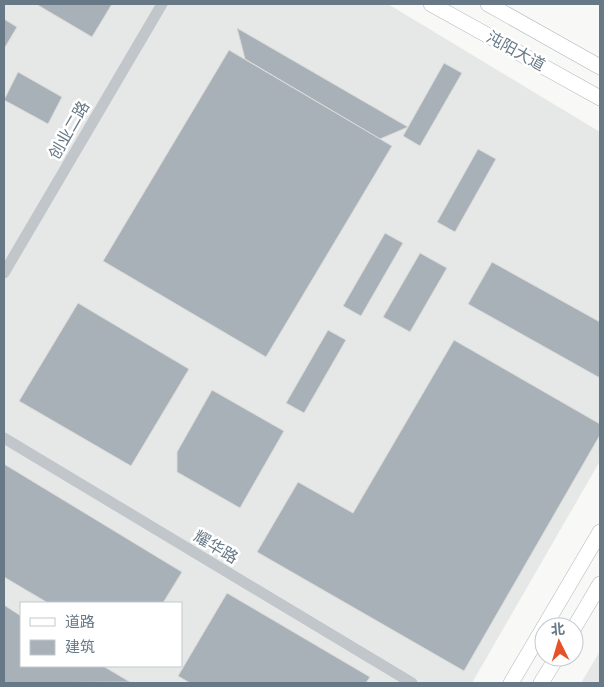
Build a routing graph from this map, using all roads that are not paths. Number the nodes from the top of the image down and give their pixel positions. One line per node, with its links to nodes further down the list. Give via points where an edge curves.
1 (162, 4): 6 (street, 创业二路)
2 (431, 4): 5 (main road, 沌阳大道)
3 (488, 4): 4 (main road, 沌阳大道)
4 (600, 67)
5 (600, 98)
6 (4, 274)
7 (4, 438): 14 (street, 耀华路)
8 (600, 532): 10 (main road)
9 (600, 584): 11 (main road)
10 (550, 617)
11 (580, 617)
12 (534, 644): 15 (main road)
13 (551, 667): 16 (main road)
14 (412, 683)
15 (511, 683)
16 (541, 683)

